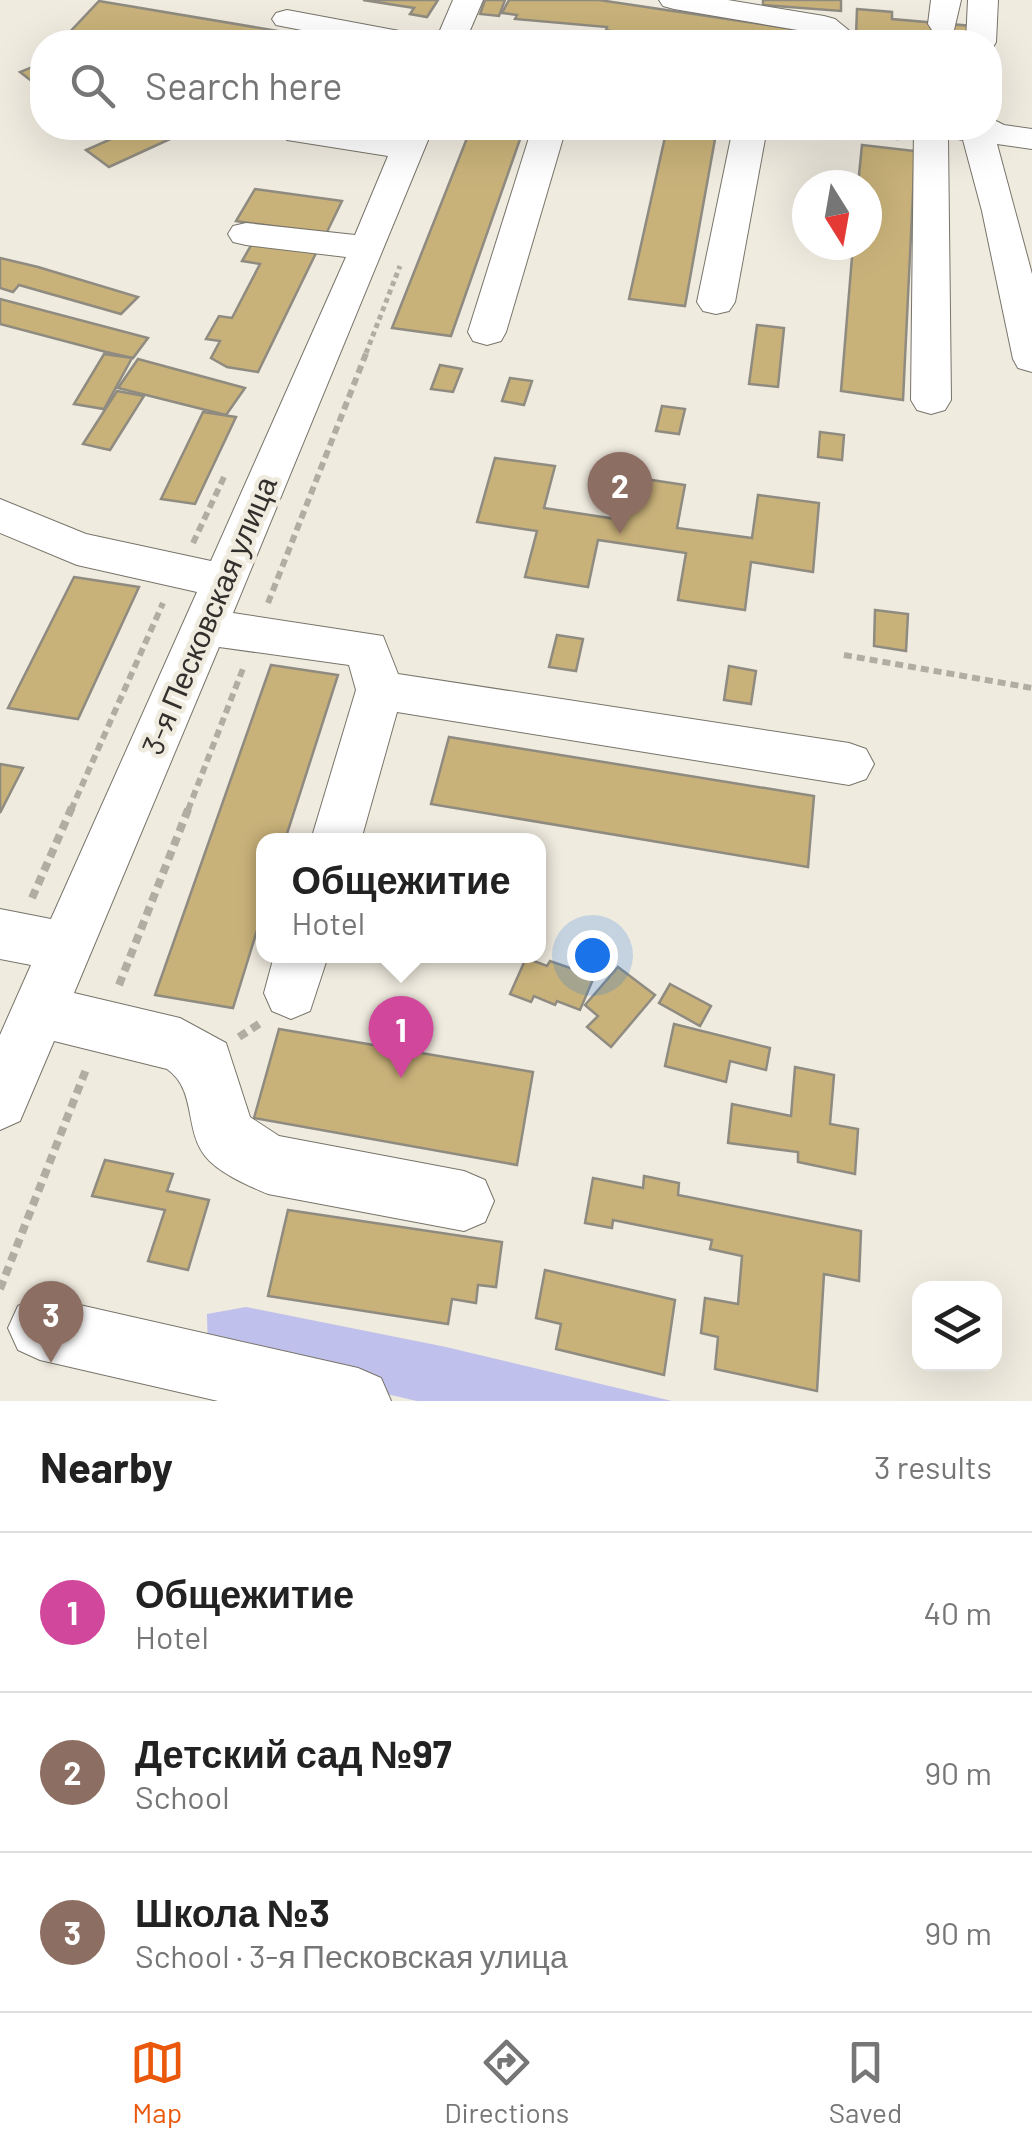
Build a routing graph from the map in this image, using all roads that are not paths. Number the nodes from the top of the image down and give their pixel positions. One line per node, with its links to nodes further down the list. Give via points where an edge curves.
1 (468, 0): 6 (street)
2 (674, 0): 7 (street)
3 (983, 0): 8 (street)
4 (287, 19): 5 (street)
5 (346, 30)
6 (455, 30)
7 (832, 30)
8 (982, 30)
9 (1030, 123): 10 (street)
10 (1002, 126)
11 (411, 140): 17 (street, 3-я Песковская улица)
12 (545, 140): 19 (street)
13 (748, 140): 18 (street)
14 (931, 140): 21 (street)
15 (986, 140): 20 (street)
16 (246, 234): 17 (street)
17 (386, 252): 23 (street, 3-я Песковская улица)
18 (716, 302)
19 (486, 332)
20 (1032, 359)
21 (930, 400)
22 (0, 515): 23 (street, via 77,549)
23 (222, 582): 24 (street, 3-я Песковская улица)
24 (203, 627): 25 (street, via 367,650); 29 (street, 3-я Песковская улица)
25 (380, 690): 26 (street); 27 (street)
26 (849, 764)
27 (338, 833)
28 (0, 934): 29 (street)
29 (64, 947): 30 (street, 3-я Песковская улица)
30 (37, 1012): 31 (street, 3-я Песковская улица); 32 (street, via 180,1044 206,1063 226,1136 268,1164)
31 (0, 1101)
32 (464, 1201)
33 (20, 1308): 34 (street)
34 (358, 1401)

